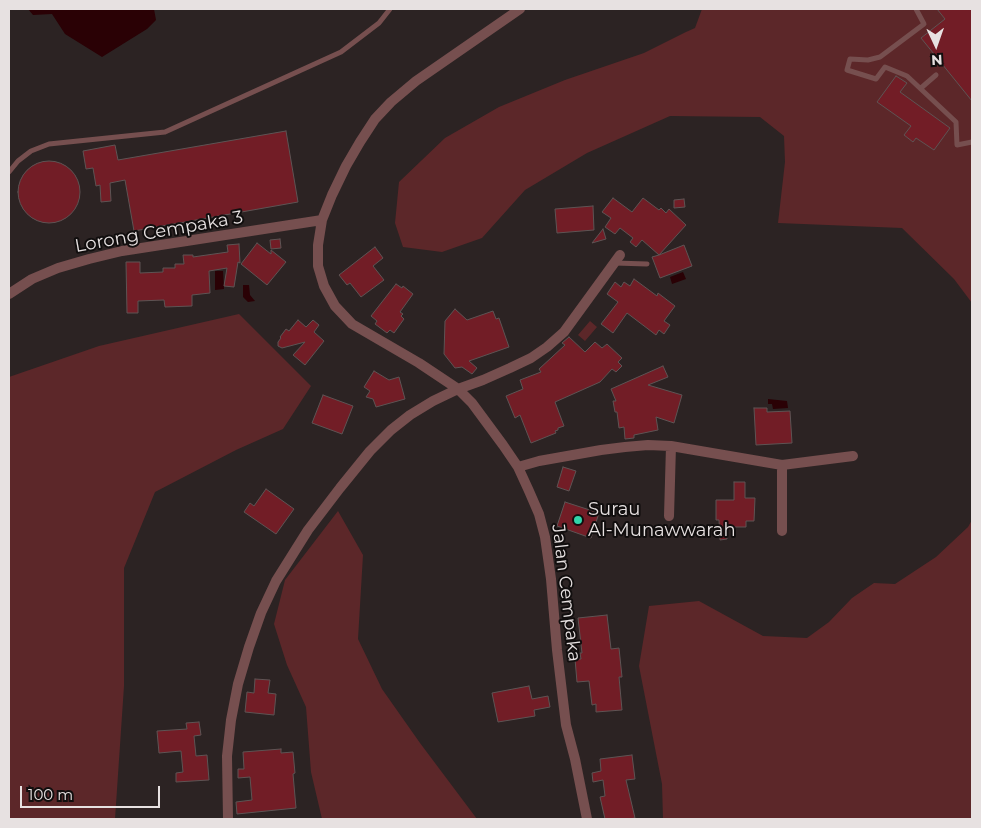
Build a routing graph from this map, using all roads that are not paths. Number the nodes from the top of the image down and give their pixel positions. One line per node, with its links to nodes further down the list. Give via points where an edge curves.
1 (390, 9): 7 (lane, via 379,23 341,52 165,132 49,144 31,151)
2 (520, 9): 8 (street, Jalan Cempaka, via 416,80 391,102 360,142)
3 (916, 9): 5 (lane, via 924,24 880,57 850,59 847,70 876,80 885,67 907,76)
4 (936, 75): 5 (lane)
5 (920, 88): 6 (lane, via 956,122 957,146)
6 (972, 142)
7 (9, 172)
8 (322, 220): 11 (street, Lorong Cempaka 3, via 122,251 58,268); 12 (street, Jalan Cempaka, via 318,266 335,306 352,324)
9 (617, 259): 10 (lane); 12 (street, via 564,332 547,347 510,368)
10 (646, 264)
11 (9, 294)
12 (458, 389): 16 (street, Jalan Cempaka, via 472,403); 19 (street, via 410,415 370,451 308,530 276,581 258,622 238,684 227,756)
13 (672, 446): 15 (street); 16 (street, via 601,450); 17 (street)
14 (853, 456): 15 (street)
15 (782, 465): 18 (street)
16 (518, 467): 20 (street, Jalan Cempaka, via 539,514 545,537 566,725)
17 (669, 516)
18 (782, 531)
19 (228, 819)
20 (587, 819)

